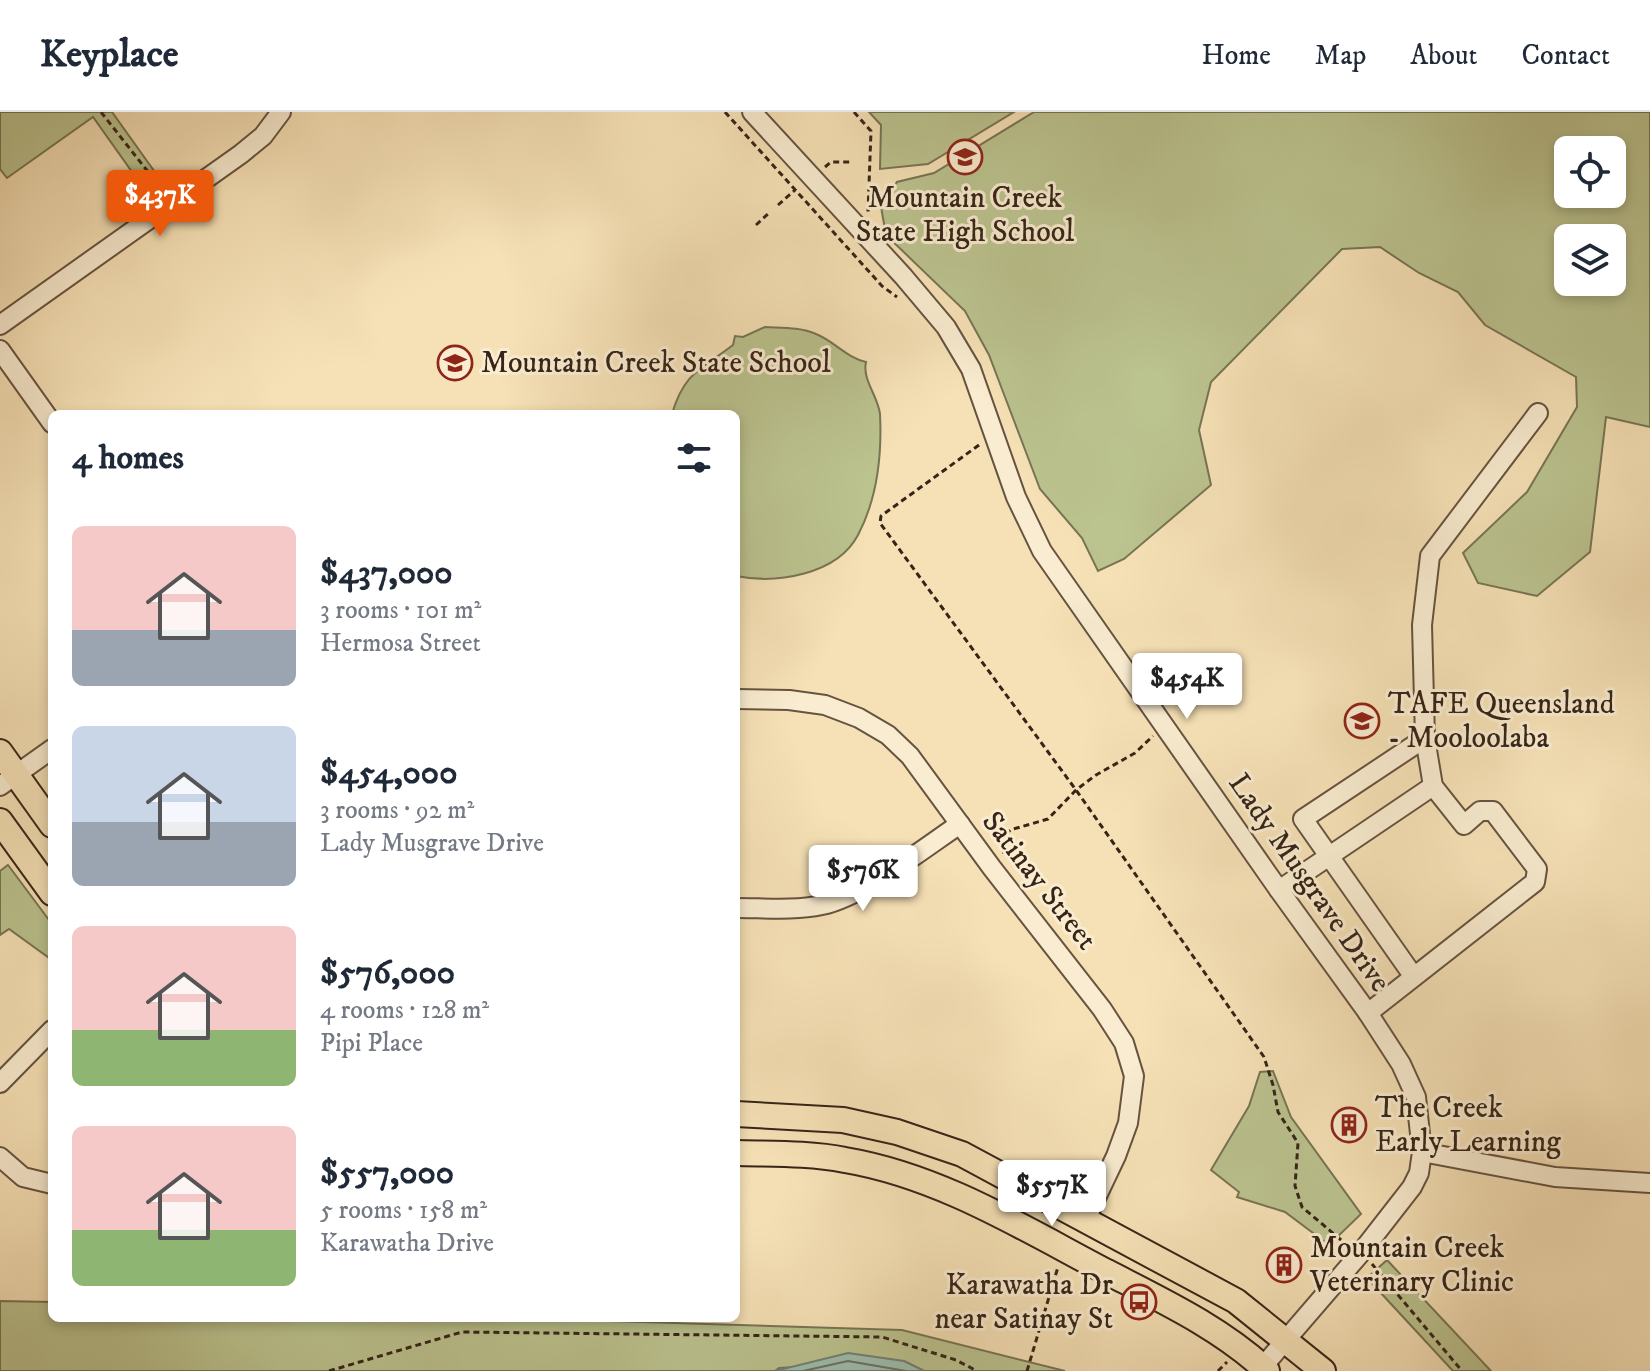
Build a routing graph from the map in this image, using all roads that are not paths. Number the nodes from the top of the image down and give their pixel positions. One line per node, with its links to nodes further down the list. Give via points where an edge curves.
1 (281, 112): 3 (street, via 241,154)
2 (752, 112): 18 (street, Lady Musgrave Drive, via 946,327 971,369 1016,497 1042,551)
3 (0, 325)
4 (0, 350): 6 (street)
5 (1538, 413): 8 (street, via 1430,556 1422,625)
6 (48, 417)
7 (740, 699): 15 (street, Satinay Street, via 825,705 859,718 910,756)
8 (1425, 738): 12 (street); 16 (street, via 1303,819)
9 (0, 752): 11 (main road)
10 (48, 752): 11 (street)
11 (8, 780): 14 (main road)
12 (1433, 786): 16 (street); 20 (street, via 1464,825 1480,811 1493,811 1537,869 1535,882)
13 (0, 821): 17 (main road)
14 (48, 821)
15 (960, 824): 19 (street, via 839,900 804,908); 30 (street, Satinay Street, via 1124,1043 1134,1076 1128,1123)
16 (1327, 857): 18 (street); 20 (street)
17 (48, 887)
18 (1279, 890): 21 (street, Lady Musgrave Drive)
19 (740, 908)
20 (1414, 977): 21 (street)
21 (1368, 1013): 25 (street, Lady Musgrave Drive, via 1416,1097)
22 (48, 1034): 23 (street)
23 (0, 1083)
24 (740, 1114): 30 (main road, via 843,1120 930,1141 989,1166)
25 (1422, 1152): 29 (street, via 1555,1177); 31 (street, Lady Musgrave Drive, via 1419,1173 1406,1197)
26 (740, 1153): 32 (main road, via 845,1160 931,1183 1196,1319)
27 (0, 1157): 28 (street, via 23,1177)
28 (48, 1183)
29 (1650, 1183)
30 (1086, 1219): 31 (main road, via 1236,1301)
31 (1287, 1340): 32 (street, Lady Musgrave Drive); 33 (main road)
32 (1263, 1370)
33 (1323, 1371)

